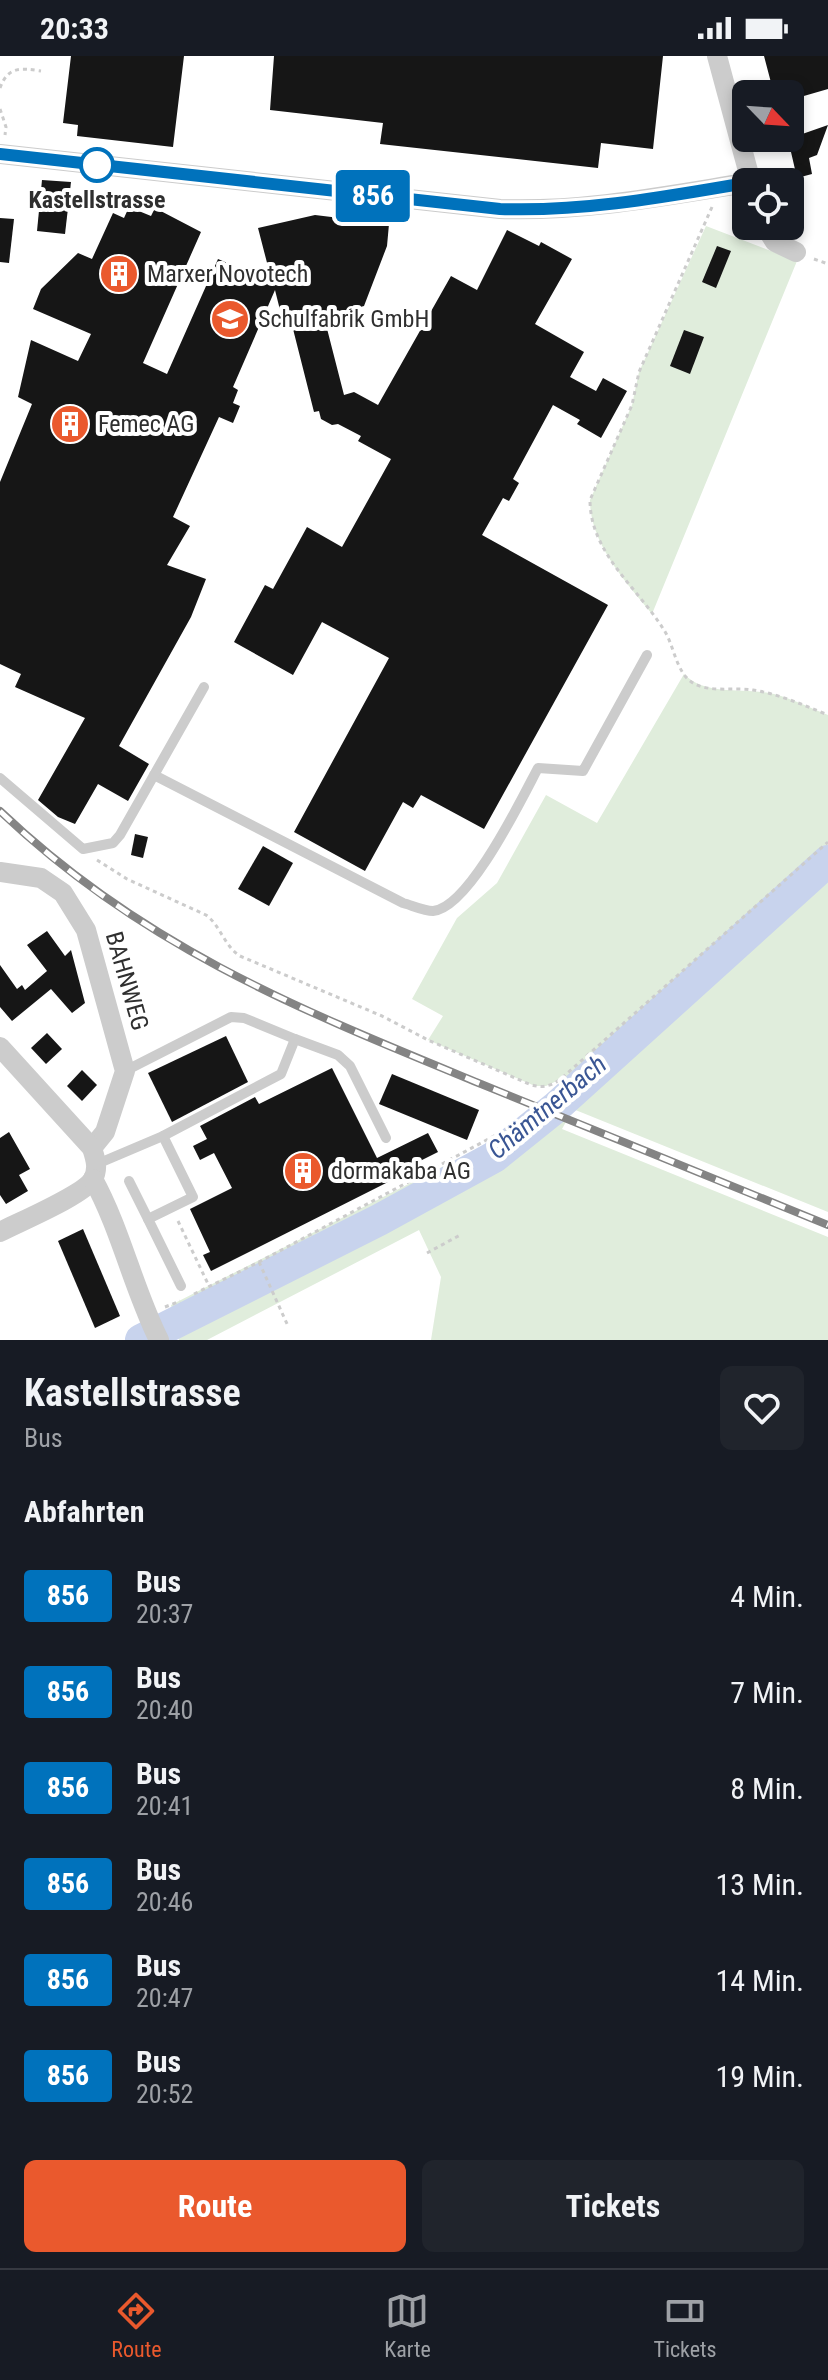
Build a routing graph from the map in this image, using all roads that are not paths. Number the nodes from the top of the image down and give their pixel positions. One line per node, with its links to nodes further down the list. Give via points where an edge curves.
1 (717, 56): 3 (street)
2 (1, 154): 4 (street, via 515,210 602,206)
3 (740, 168)
4 (732, 190)
5 (774, 240): 6 (street)
6 (796, 252)
7 (647, 655): 9 (lane, via 583,771 538,768 480,872 454,902 433,911 403,903)
8 (204, 687): 9 (lane)
9 (154, 775): 10 (lane, via 120,835 106,845 83,849)
10 (0, 778)
11 (0, 872): 14 (street, BAHNWEG, via 41,878 63,893 86,930)
12 (295, 1039): 14 (lane, via 231,1017); 15 (lane, via 281,1074); 16 (lane, via 338,1055 350,1066)
13 (0, 1047): 17 (street)
14 (125, 1071): 17 (street)
15 (163, 1136): 17 (lane); 19 (lane, via 193,1197)
16 (386, 1138)
17 (94, 1164): 20 (street, via 80,1191); 22 (street)
18 (129, 1181): 19 (lane)
19 (148, 1219): 21 (lane)
20 (0, 1232)
21 (181, 1286)
22 (159, 1340)

